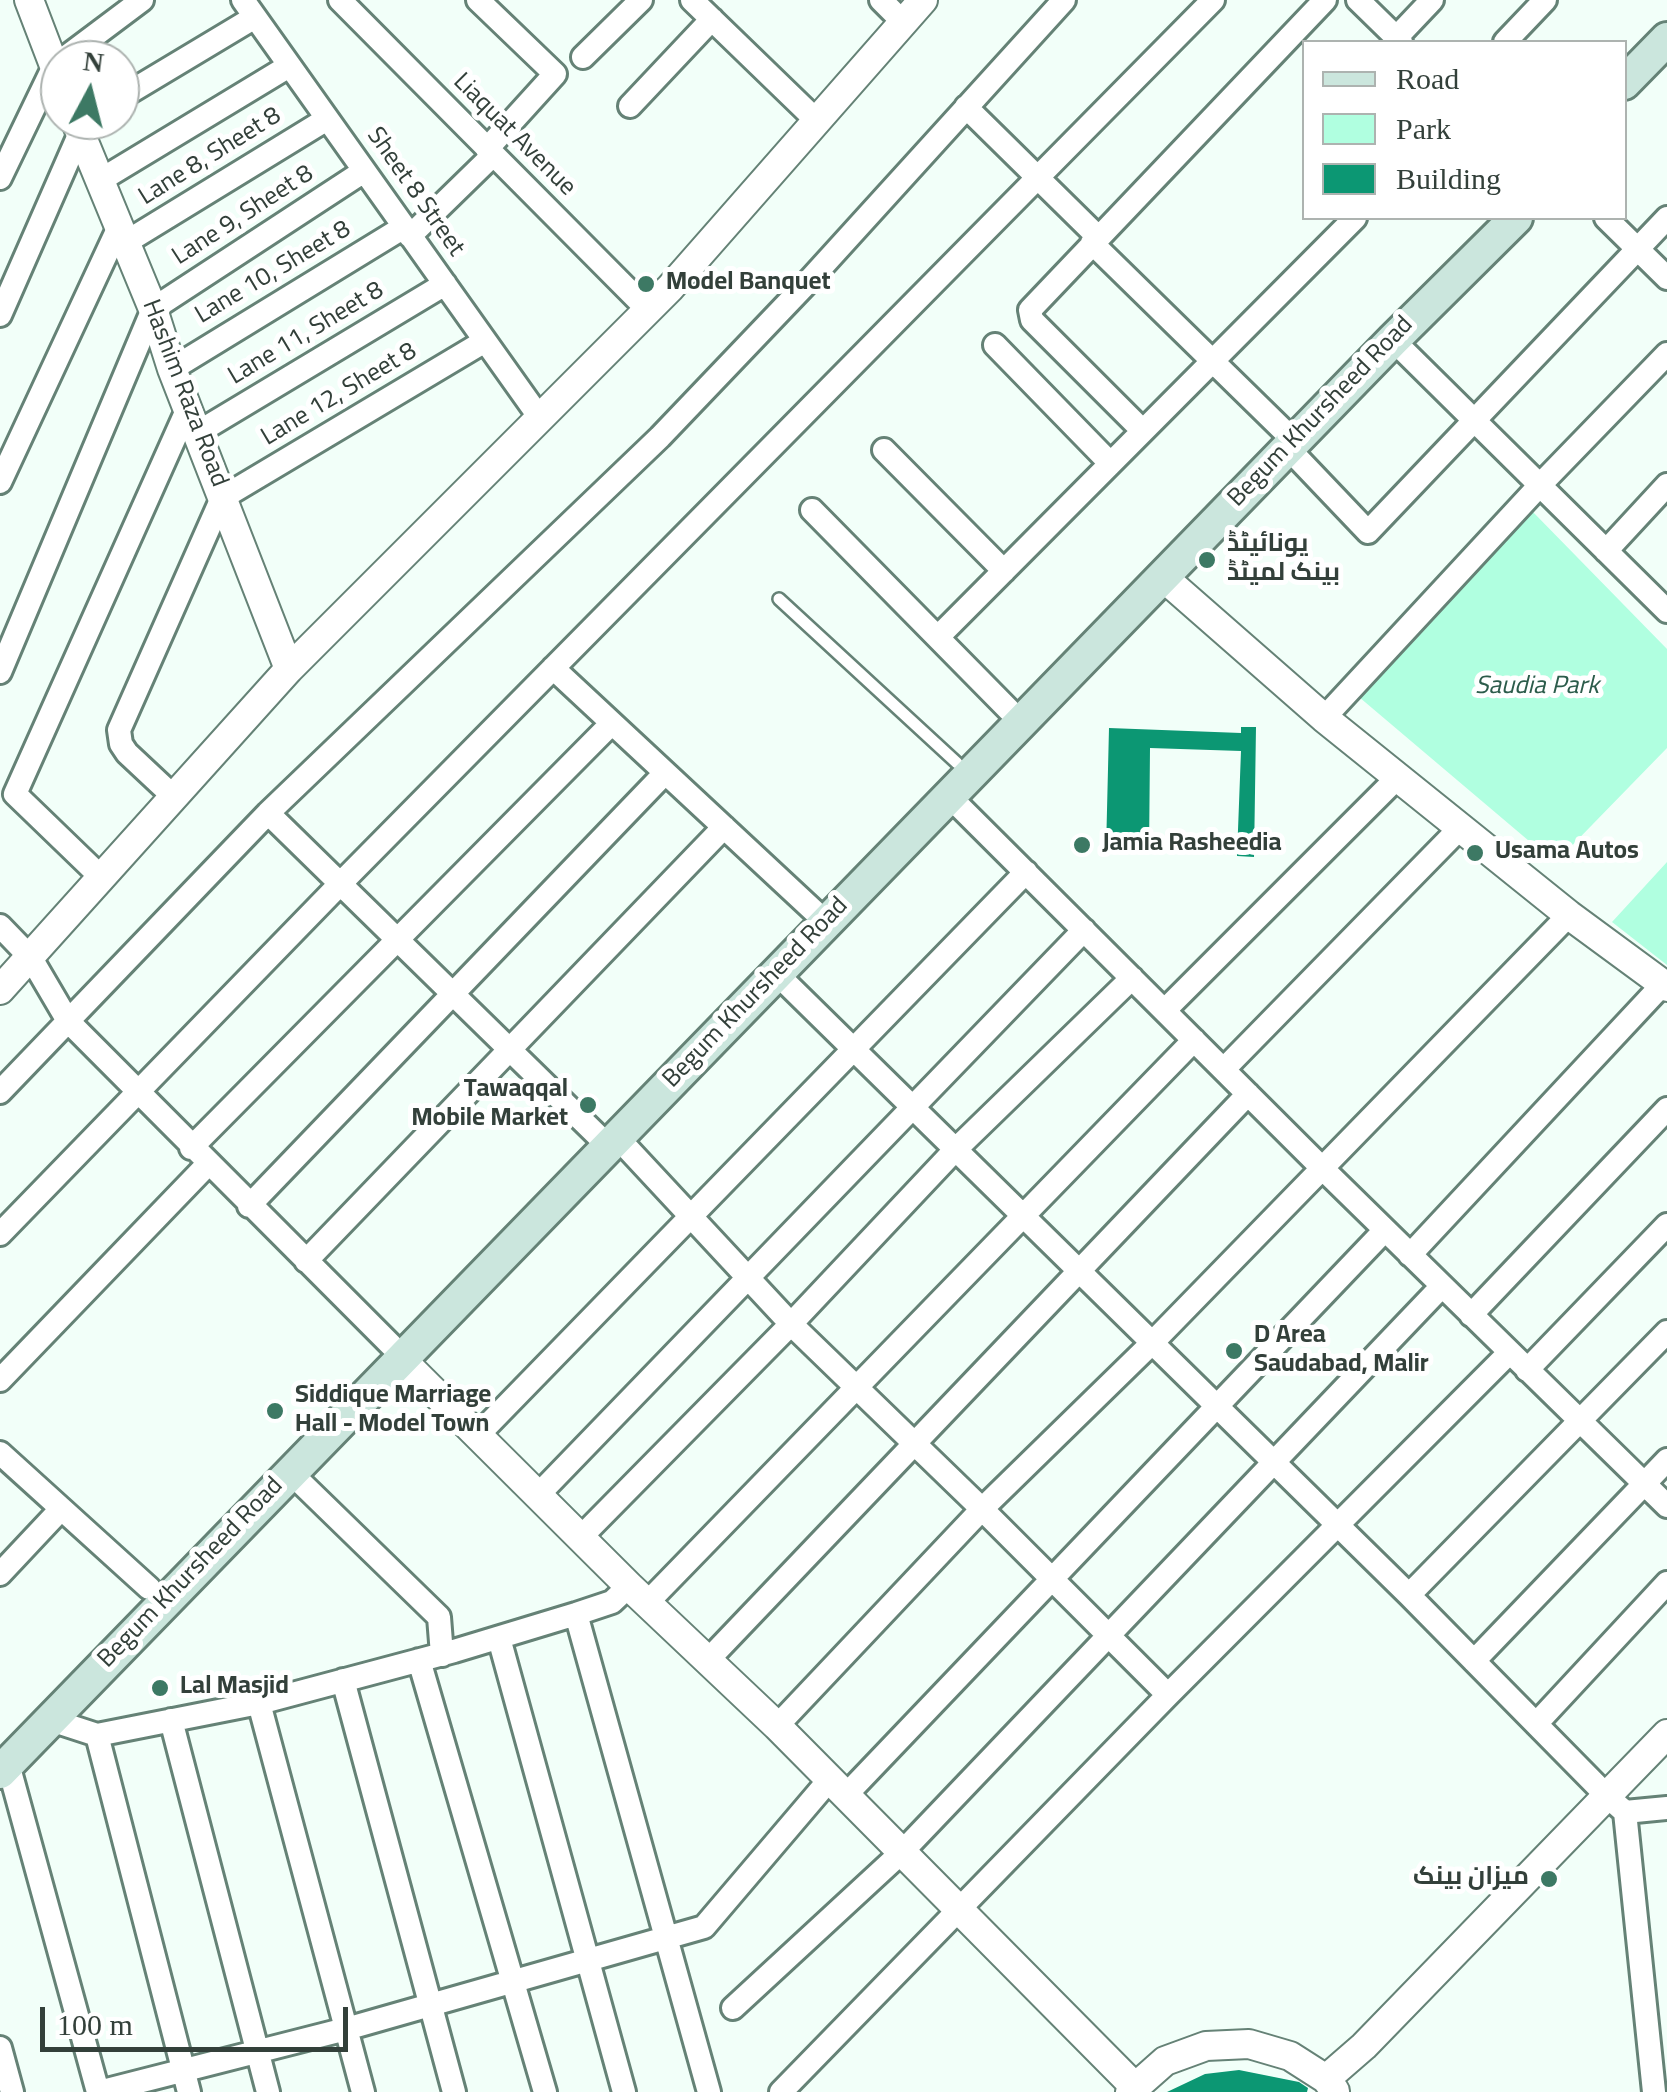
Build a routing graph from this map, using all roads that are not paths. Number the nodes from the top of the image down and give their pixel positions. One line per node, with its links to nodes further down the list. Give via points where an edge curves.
1 (29, 0): 19 (street)
2 (142, 0): 20 (street)
3 (478, 0): 36 (street, Lane 10, Sheet 8, via 554,74)
4 (640, 0): 23 (street)
5 (692, 0): 16 (street)
6 (881, 0): 17 (street)
7 (923, 0): 17 (street)
8 (1064, 0): 31 (street)
9 (1213, 0): 38 (street)
10 (1325, 0): 48 (street)
11 (1358, 0): 21 (street)
12 (1432, 0): 21 (street)
13 (1545, 0): 22 (street)
14 (343, 1): 36 (street, Liaquat Avenue)
15 (249, 8): 24 (street, Sheet 8 Street); 27 (street)
16 (712, 19): 29 (street); 33 (street)
17 (903, 22): 33 (street)
18 (1667, 39): 26 (main road)
19 (47, 40)
20 (92, 40)
21 (1399, 40)
22 (1507, 40)
23 (583, 57)
24 (290, 66): 32 (street, Sheet 8 Street); 40 (street)
25 (1667, 66): 30 (main road)
26 (1627, 81)
27 (140, 84)
28 (40, 103): 39 (street)
29 (630, 106)
30 (1627, 106)
31 (966, 107): 38 (street); 89 (street, via 660,437)
32 (327, 118): 37 (street, Sheet 8 Street); 47 (street, Lane 8, Sheet 8)
33 (816, 121): 53 (street)
34 (72, 140): 54 (street)
35 (85, 140): 40 (street, Hashim Raza Road)
36 (490, 152): 46 (street, Lane 10, Sheet 8); 53 (street, Liaquat Avenue)
37 (364, 171): 46 (street, Sheet 8 Street); 52 (street, Lane 9, Sheet 8)
38 (1038, 177): 48 (street); 79 (street)
39 (0, 178)
40 (99, 181): 47 (street, Hashim Raza Road)
41 (1667, 218): 49 (street)
42 (1353, 220): 59 (street)
43 (1490, 220): 65 (main road, Begum Khursheed Road)
44 (1514, 220): 55 (main road, Begum Khursheed Road)
45 (1608, 220): 49 (street)
46 (407, 232): 51 (street, Sheet 8 Street); 60 (street, Lane 10, Sheet 8)
47 (120, 236): 52 (street, Hashim Raza Road); 68 (street)
48 (1095, 240): 59 (street); 64 (street, via 1030,315)
49 (1638, 248): 50 (street); 62 (street)
50 (1667, 278)
51 (444, 284): 56 (street, Sheet 8 Street); 63 (street, Lane 11, Sheet 8)
52 (153, 309): 60 (street, Hashim Raza Road); 81 (street)
53 (648, 310): 61 (street)
54 (0, 315)
55 (1393, 340): 62 (street); 65 (main road, Begum Khursheed Road)
56 (486, 341): 61 (street, Sheet 8 Street); 71 (street, Lane 12, Sheet 8)
57 (995, 346): 67 (street)
58 (1667, 354): 69 (street)
59 (1213, 360): 64 (street); 65 (street)
60 (172, 369): 63 (street, Hashim Raza Road)
61 (540, 418): 80 (street)
62 (1474, 420): 65 (street, via 1368,532); 69 (street)
63 (192, 421): 71 (street, Hashim Raza Road); 93 (street, via 15,794)
64 (1142, 431): 67 (street)
65 (1286, 439): 75 (main road, Begum Khursheed Road); 82 (main road, Begum Khursheed Road)
66 (884, 450): 74 (street)
67 (1110, 463): 74 (street)
68 (0, 482)
69 (1540, 485): 73 (street); 83 (street)
70 (1667, 486): 73 (street)
71 (222, 498): 80 (street, Hashim Raza Road); 88 (street, via 119,730 127,752)
72 (812, 510): 78 (street)
73 (1606, 550): 77 (street)
74 (1004, 572): 78 (street)
75 (1163, 576): 83 (street); 87 (main road, Begum Khursheed Road)
76 (779, 599): 87 (lane)
77 (1665, 606)
78 (938, 638): 82 (street)
79 (553, 668): 84 (street); 94 (street)
80 (289, 669): 88 (street)
81 (0, 672)
82 (1010, 710): 87 (main road, Begum Khursheed Road)
83 (1324, 718): 86 (street)
84 (612, 723): 85 (street); 99 (street)
85 (666, 772): 90 (street); 105 (street)
86 (1398, 778): 91 (street); 106 (street)
87 (959, 779): 92 (street); 95 (main road, Begum Khursheed Road); 101 (main road, Begum Khursheed Road)
88 (174, 797): 93 (street)
89 (268, 813): 94 (street); 107 (street)
90 (724, 827): 95 (street); 109 (street)
91 (1460, 828): 96 (street); 112 (street)
92 (1026, 872): 98 (street); 110 (street)
93 (102, 878): 100 (street)
94 (340, 884): 99 (street); 114 (street)
95 (814, 911): 111 (main road, Begum Khursheed Road)
96 (1569, 916): 103 (street); 121 (street)
97 (0, 926): 100 (street)
98 (1084, 930): 102 (street); 116 (street)
99 (397, 940): 105 (street); 120 (street)
100 (30, 958): 104 (street); 107 (street)
101 (777, 974): 110 (street); 111 (main road, Begum Khursheed Road)
102 (1132, 978): 106 (street); 119 (street)
103 (1665, 986): 128 (street)
104 (0, 990)
105 (453, 994): 109 (street); 122 (street)
106 (1165, 1010): 108 (street)
107 (68, 1021): 113 (street); 114 (street)
108 (1194, 1040): 112 (street); 124 (street)
109 (509, 1049): 118 (street); 129 (street)
110 (853, 1050): 116 (street); 123 (street)
111 (689, 1052): 118 (main road, Begum Khursheed Road)
112 (1224, 1069): 115 (street)
113 (0, 1092)
114 (138, 1092): 120 (street); 127 (street)
115 (1248, 1094): 121 (street); 130 (street)
116 (912, 1108): 119 (street); 131 (street)
117 (1667, 1109): 133 (street)
118 (607, 1136): 123 (street); 137 (main road, Begum Khursheed Road)
119 (954, 1151): 124 (street); 134 (street)
120 (200, 1156): 122 (street); 140 (street)
121 (1321, 1167): 126 (street); 136 (street)
122 (249, 1206): 129 (street)
123 (690, 1216): 131 (street); 144 (street)
124 (1023, 1216): 130 (street); 141 (street)
125 (1667, 1225): 139 (street)
126 (1385, 1230): 128 (street); 142 (street)
127 (0, 1234)
128 (1410, 1256): 132 (street)
129 (306, 1261): 137 (street)
130 (1080, 1271): 136 (street); 145 (street)
131 (748, 1278): 134 (street); 151 (street)
132 (1442, 1286): 133 (street); 148 (street)
133 (1471, 1315): 138 (street)
134 (791, 1324): 141 (street); 156 (street)
135 (1667, 1332): 143 (street)
136 (1153, 1342): 142 (street); 154 (street)
137 (397, 1352): 144 (street); 149 (main road, Begum Khursheed Road); 160 (main road, Begum Khursheed Road)
138 (1509, 1353): 139 (street); 155 (street)
139 (1527, 1370): 143 (street)
140 (0, 1380)
141 (856, 1387): 145 (street); 161 (street)
142 (1218, 1406): 148 (street); 158 (street)
143 (1579, 1422): 150 (street); 162 (street)
144 (478, 1435): 151 (street)
145 (915, 1444): 154 (street); 167 (street)
146 (1, 1456): 153 (street)
147 (1667, 1460): 150 (street)
148 (1274, 1462): 155 (street); 164 (street)
149 (291, 1473): 166 (street, via 439,1617); 172 (main road, Begum Khursheed Road)
150 (1644, 1484): 152 (street); 168 (street)
151 (538, 1495): 156 (street)
152 (1667, 1506)
153 (62, 1509): 157 (street); 160 (street)
154 (982, 1509): 158 (street); 175 (street)
155 (1337, 1524): 162 (street); 170 (street)
156 (580, 1538): 161 (street)
157 (0, 1574)
158 (1052, 1579): 164 (street); 179 (street)
159 (1667, 1584): 174 (street)
160 (150, 1588): 178 (main road, Begum Khursheed Road)
161 (638, 1594): 163 (street); 167 (street)
162 (1409, 1595): 168 (street)
163 (576, 1614): 165 (street); 184 (street)
164 (1108, 1636): 170 (street); 182 (street)
165 (499, 1638): 166 (street); 185 (street)
166 (430, 1657): 169 (street); 186 (street)
167 (708, 1660): 175 (street)
168 (1474, 1661): 174 (street)
169 (342, 1680): 171 (street); 187 (street)
170 (1168, 1695): 183 (street)
171 (259, 1702): 173 (street); 189 (street)
172 (51, 1720): 177 (street); 178 (main road, Begum Khursheed Road)
173 (172, 1720): 177 (street); 191 (street)
174 (1536, 1724): 180 (street)
175 (777, 1726): 179 (street)
176 (1667, 1734): 180 (street)
177 (97, 1735): 192 (street)
178 (3, 1761): 196 (street)
179 (838, 1787): 182 (street); 184 (street, via 704,1927)
180 (1616, 1804): 181 (street); 193 (street, via 1364,2046); 204 (street)
181 (1667, 1808)
182 (902, 1852): 183 (street); 188 (street)
183 (958, 1908): 194 (street); 203 (street)
184 (666, 1938): 185 (street); 202 (street)
185 (588, 1960): 186 (street); 201 (street)
186 (513, 1981): 187 (street); 200 (street)
187 (430, 2005): 189 (street); 199 (street)
188 (733, 2008)
189 (346, 2029): 191 (street); 198 (street)
190 (0, 2048): 195 (street)
191 (257, 2052): 192 (street); 197 (street)
192 (186, 2081): 196 (street)
193 (1331, 2086): 194 (street, via 1290,2056 1248,2044 1206,2046 1166,2061)
194 (1132, 2089)
195 (12, 2092)
196 (99, 2092)
197 (268, 2092)
198 (364, 2092)
199 (454, 2092)
200 (545, 2092)
201 (624, 2092)
202 (709, 2092)
203 (781, 2092)
204 (1654, 2092)

